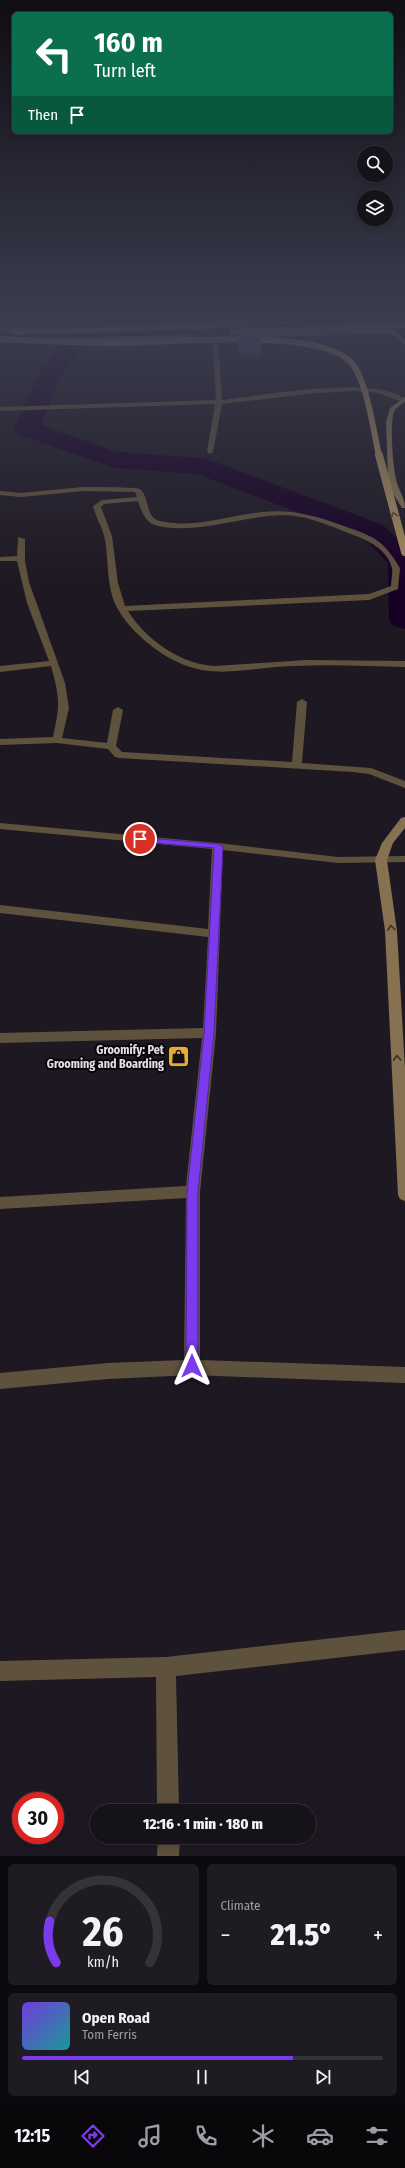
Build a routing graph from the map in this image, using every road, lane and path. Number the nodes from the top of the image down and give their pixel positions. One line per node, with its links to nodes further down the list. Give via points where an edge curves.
1 (43, 408): 5 (street)
2 (218, 408): 6 (street)
3 (367, 408): 11 (main road, one-way to 3, bridge, via 386,491)
4 (394, 408): 9 (street, via 389,422 392,478 396,492)
5 (0, 409)
6 (210, 452)
7 (0, 493): 8 (street, via 21,495 70,490 134,489 138,491)
8 (141, 499): 14 (street, via 106,502 97,506 108,534 115,592); 14 (street, via 152,522 164,524 224,521 261,514 306,515 365,536 379,544 396,568 395,587 369,597)
9 (405, 506)
10 (20, 539): 12 (street)
11 (405, 552)
12 (20, 558): 13 (street); 15 (street, via 24,585)
13 (0, 559)
14 (122, 609): 16 (street, via 132,624 156,644 184,663 197,667 214,669 276,664)
15 (53, 663): 17 (street); 20 (street, via 61,680 64,706)
16 (405, 664)
17 (0, 669)
18 (302, 702): 23 (street)
19 (118, 710): 22 (street)
20 (56, 740): 21 (street); 22 (street)
21 (0, 742)
22 (111, 746): 23 (street, via 119,755)
23 (297, 765): 24 (street, via 371,771)
24 (405, 785)
25 (405, 820): 28 (street, via 388,843)
26 (0, 826): 27 (street)
27 (218, 846): 28 (street, via 338,860); 31 (street)
28 (380, 860): 29 (street); 35 (street, one-way to 28, via 391,931)
29 (405, 860)
30 (0, 909): 31 (street)
31 (214, 934): 32 (street)
32 (209, 1033): 33 (street); 34 (street)
33 (0, 1038)
34 (193, 1192): 36 (street); 37 (street)
35 (405, 1195)
36 (0, 1203)
37 (192, 1366): 38 (street); 39 (street)
38 (405, 1375)
39 (0, 1381)
40 (405, 1640): 41 (street)
41 (166, 1667): 42 (street); 43 (street)
42 (0, 1671)
43 (168, 1804)
44 (169, 1844): 45 (street)
45 (168, 1856)

